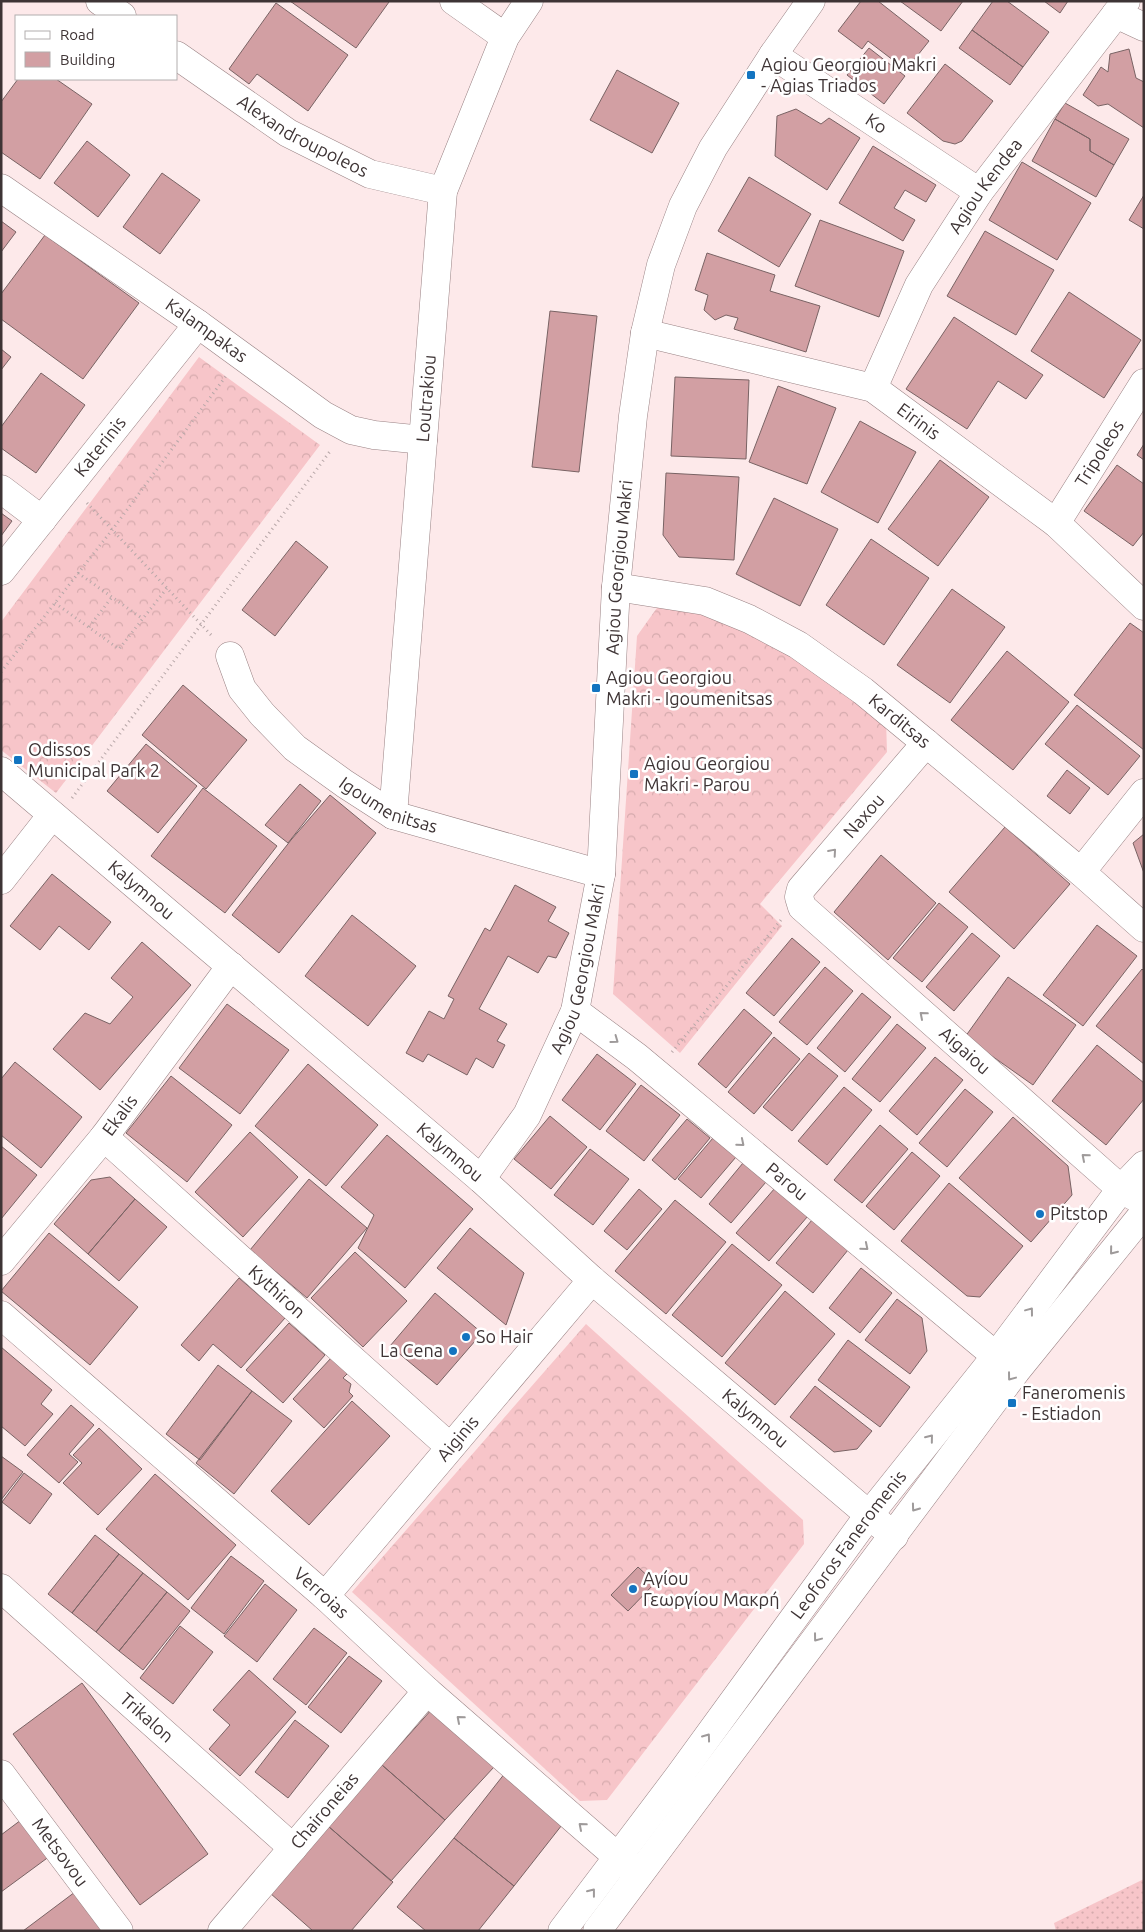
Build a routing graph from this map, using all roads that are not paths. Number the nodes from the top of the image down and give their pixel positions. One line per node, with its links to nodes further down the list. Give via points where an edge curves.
1 (100, 1): 6 (street)
2 (454, 1): 8 (street)
3 (528, 1): 8 (street, Loutrakiou)
4 (811, 1): 9 (street, Agiou Georgiou Makri)
5 (1121, 8): 7 (street); 13 (street, Agiou Kendea)
6 (121, 15)
7 (1144, 28)
8 (505, 37): 12 (street, Loutrakiou)
9 (773, 55): 13 (street, Ko); 15 (street, Agiou Georgiou Makri, via 713,148 683,206 661,265)
10 (178, 56): 12 (street, Alexandroupoleos, via 288,133 370,174)
11 (1, 188): 14 (street, Kalampakas)
12 (443, 192): 18 (street, Loutrakiou)
13 (979, 192): 17 (street, Agiou Kendea, via 919,285)
14 (198, 324): 18 (street, Kalampakas, via 323,415 347,428 374,435); 20 (street, Katerinis)
15 (645, 333): 17 (street, Eirinis); 23 (street, Agiou Georgiou Makri, via 633,416)
16 (1144, 383): 21 (street, Tripoleos)
17 (873, 388): 21 (street, Eirinis)
18 (423, 440): 29 (street, Loutrakiou)
19 (1, 488): 20 (street)
20 (42, 520): 22 (street, Katerinis)
21 (1056, 523): 24 (street, Eirinis)
22 (1, 571)
23 (616, 587): 26 (street, Karditsas, via 705,601 749,619 798,645 863,691); 32 (street, Agiou Georgiou Makri)
24 (1144, 606)
25 (230, 656): 29 (street, Igoumenitsas, via 242,689 295,748)
26 (926, 743): 31 (street, Karditsas); 34 (street, Naxou, one-way to 26)
27 (1, 771): 30 (street, Kalymnou)
28 (1144, 793): 31 (street)
29 (393, 815): 32 (street, Igoumenitsas)
30 (54, 816): 33 (street); 36 (street, Kalymnou)
31 (1081, 872): 35 (street, Karditsas)
32 (601, 874): 37 (street, Agiou Georgiou Makri)
33 (1, 880)
34 (800, 893): 41 (street, Aigaiou, one-way to 34, via 810,916 802,907)
35 (1144, 928)
36 (231, 966): 38 (street, Ekalis); 40 (street, Kalymnou)
37 (575, 1012): 40 (street, Agiou Georgiou Makri, via 527,1115); 46 (street, Parou, one-way to 46, via 656,1072)
38 (104, 1137): 43 (street, Ekalis); 47 (street, Kythiron)
39 (1144, 1165): 41 (street, Leoforos Faneromenis)
40 (481, 1179): 44 (street, Kalymnou)
41 (1132, 1196): 46 (street, Leoforos Faneromenis, one-way to 41)
42 (1144, 1213): 49 (street, Leoforos Faneromenis, one-way to 49, via 1016,1371)
43 (1, 1261)
44 (592, 1280): 47 (street, Aiginis); 48 (street, Kalymnou)
45 (1, 1315): 51 (street, Verroias)
46 (996, 1356): 48 (street, Leoforos Faneromenis, one-way to 46)
47 (450, 1447): 51 (street, Aiginis)
48 (869, 1515): 49 (street, Kalymnou); 55 (street, Leoforos Faneromenis, one-way to 48)
49 (894, 1536): 55 (street, Leoforos Faneromenis, one-way to 55)
50 (1, 1588): 54 (street, Trikalon)
51 (325, 1596): 52 (street, Verroias)
52 (427, 1691): 54 (street, Chaironeias); 55 (street, Verroias, one-way to 52)
53 (1, 1774): 56 (street, Metsovou)
54 (293, 1848): 57 (street, Chaironeias)
55 (628, 1866): 58 (street, Leoforos Faneromenis, one-way to 55); 59 (street, Leoforos Faneromenis)
56 (119, 1931)
57 (222, 1931)
58 (562, 1931)
59 (597, 1931)

